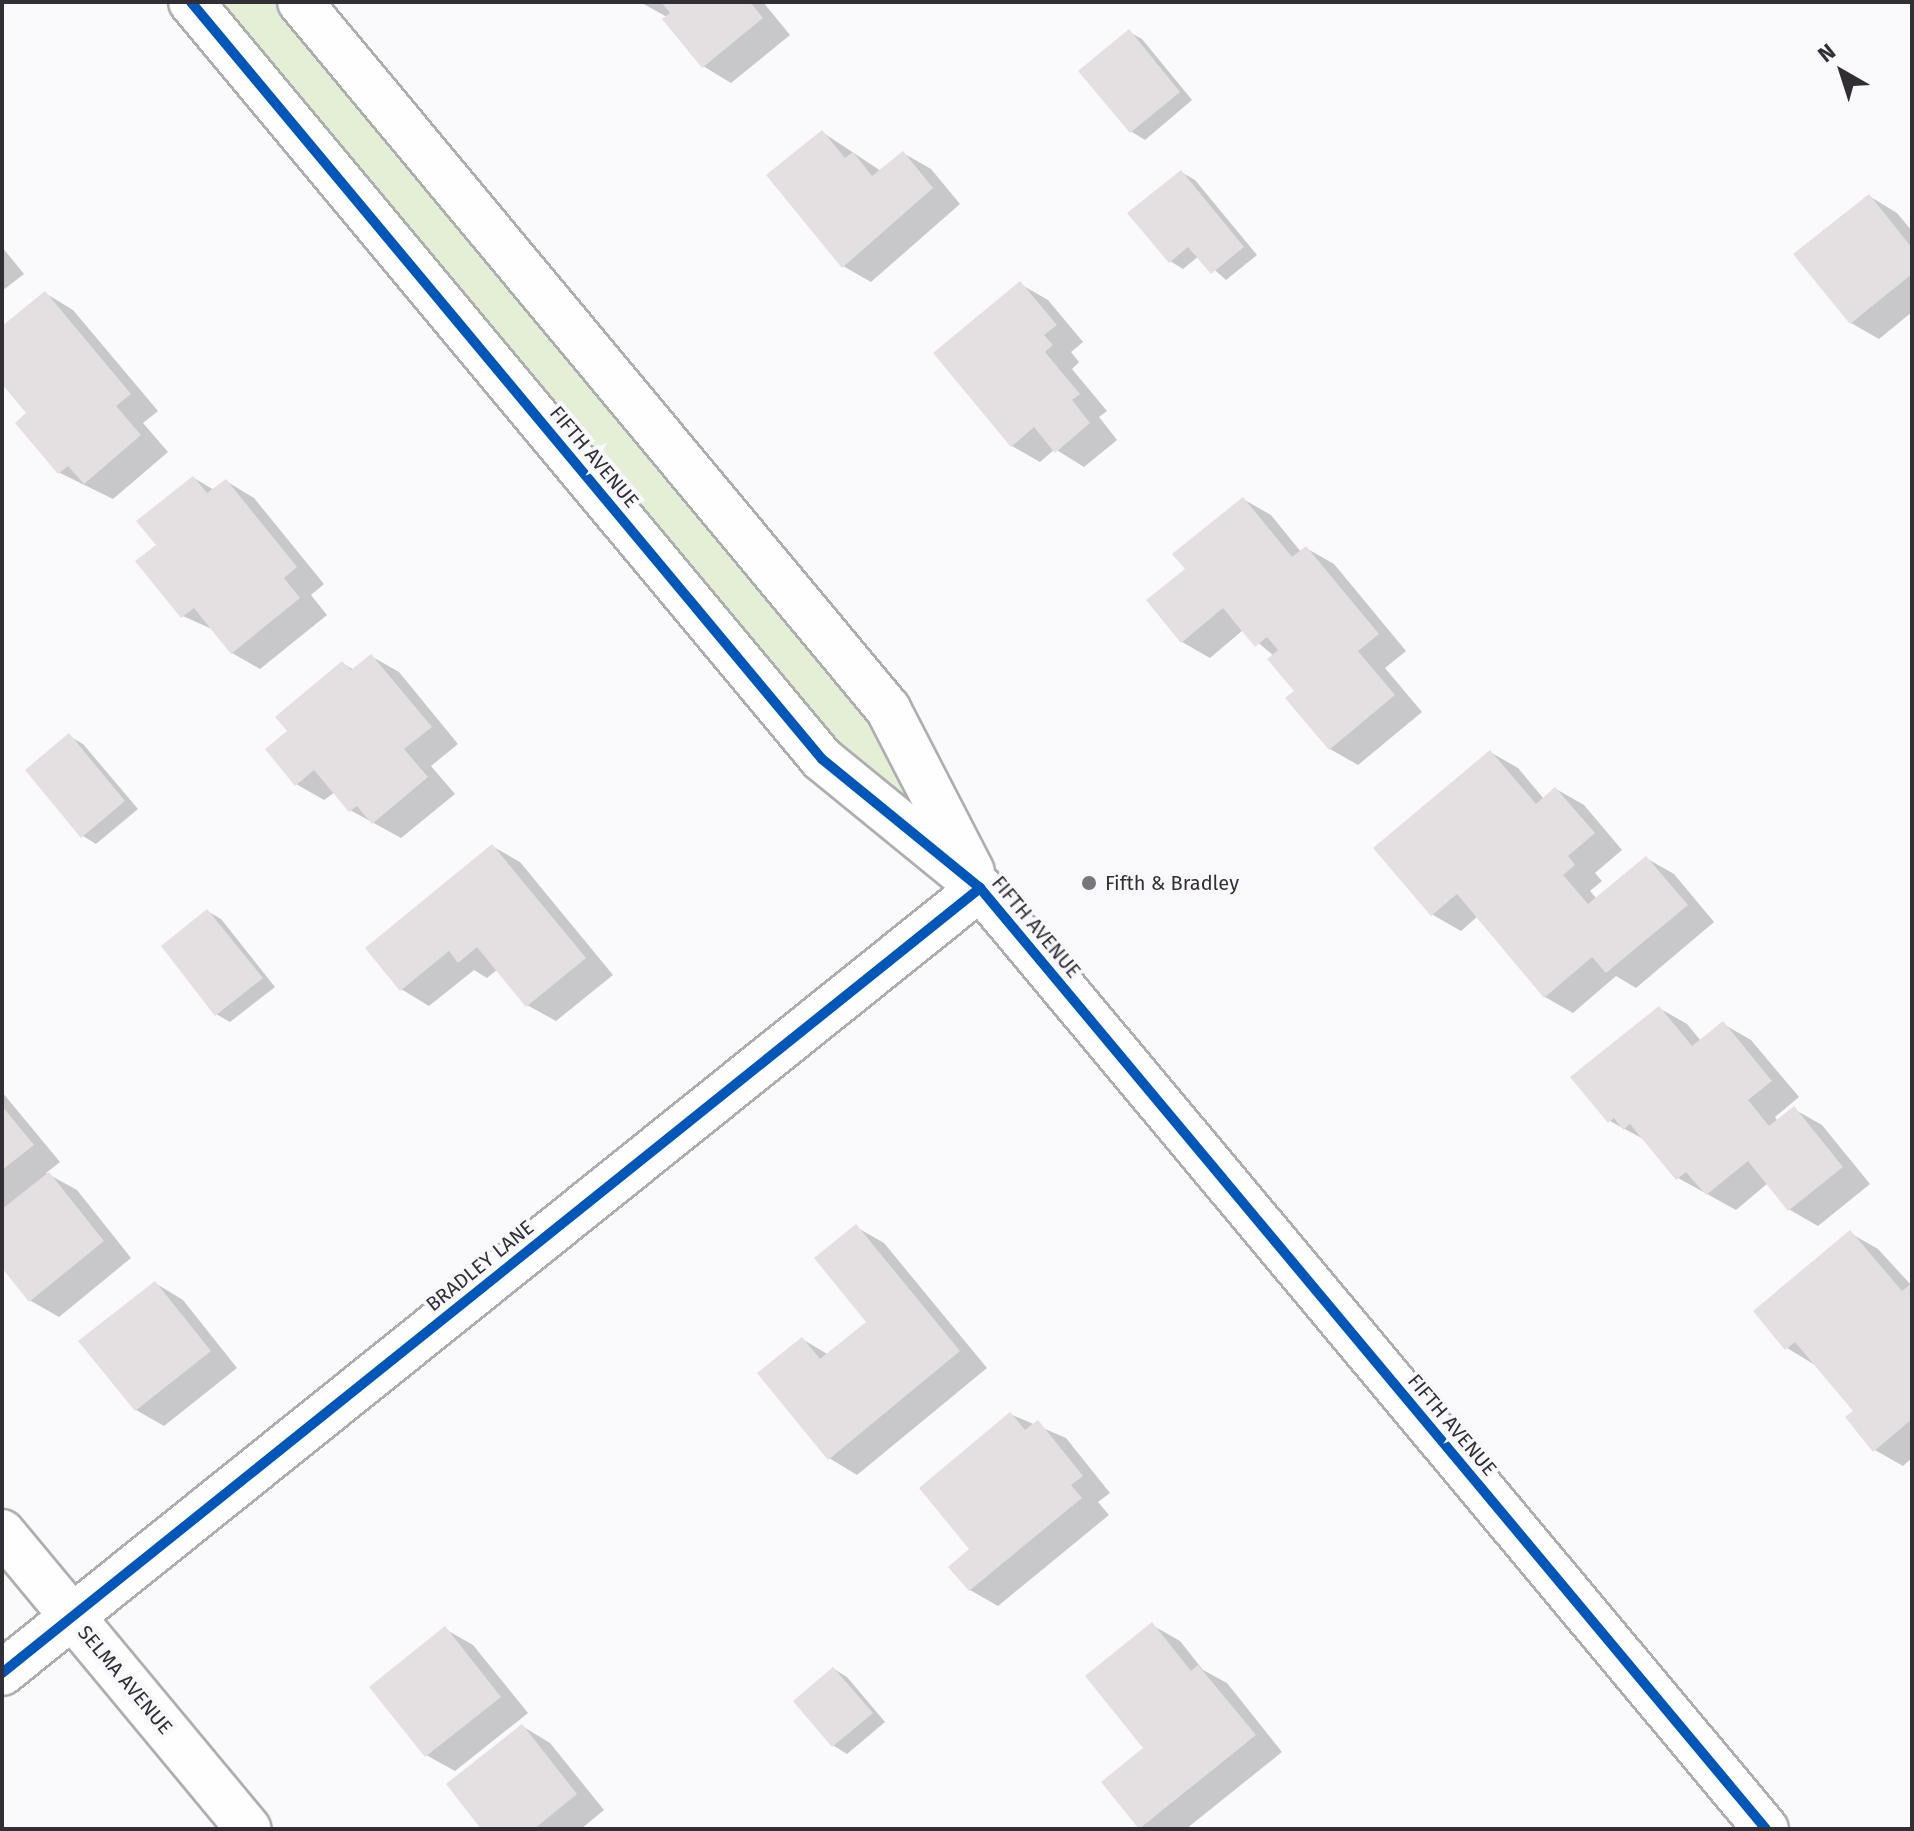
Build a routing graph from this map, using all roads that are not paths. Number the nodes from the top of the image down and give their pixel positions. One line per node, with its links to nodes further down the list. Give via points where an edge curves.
1 (191, 2): 3 (street, FIFTH AVENUE, via 822,759)
2 (300, 2): 3 (street, FIFTH AVENUE, via 888,709)
3 (980, 888): 5 (street, BRADLEY LANE); 8 (street, FIFTH AVENUE)
4 (2, 1532): 5 (street, SELMA AVENUE)
5 (72, 1616): 6 (street, BRADLEY LANE); 7 (street, SELMA AVENUE)
6 (2, 1673)
7 (249, 1829)
8 (1766, 1829)

